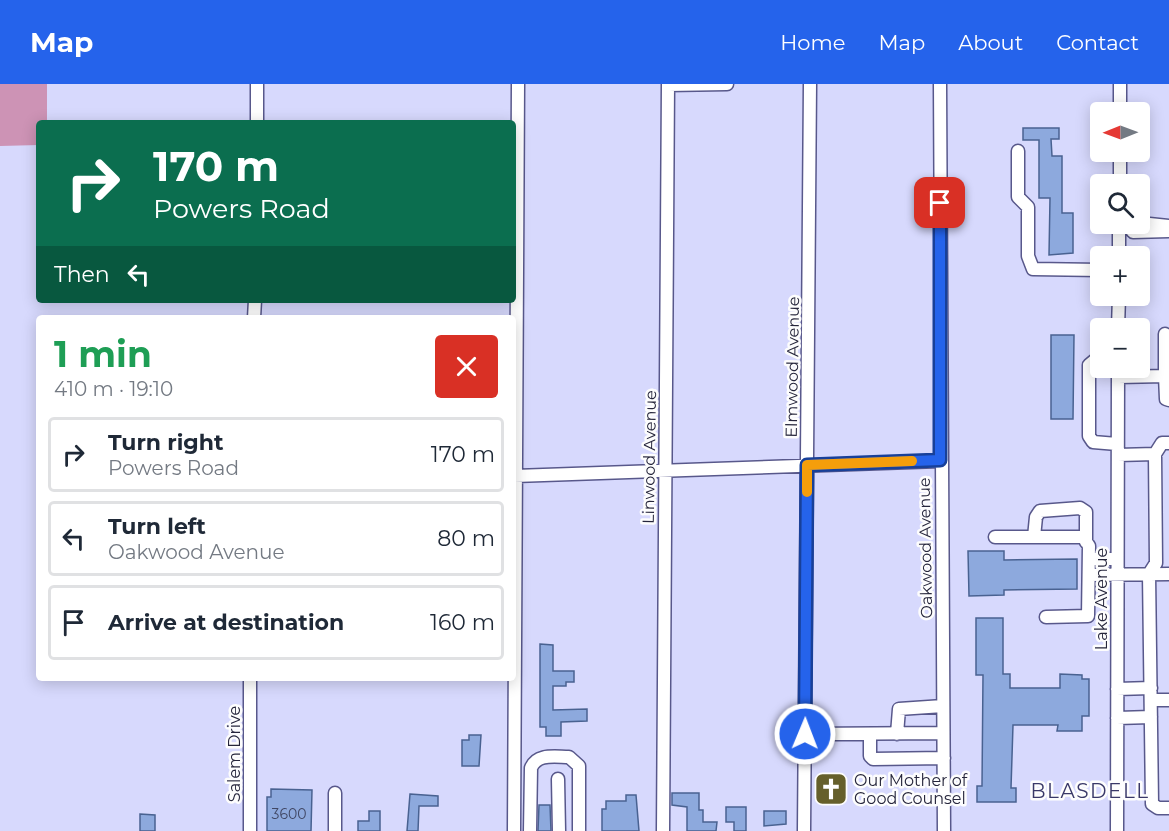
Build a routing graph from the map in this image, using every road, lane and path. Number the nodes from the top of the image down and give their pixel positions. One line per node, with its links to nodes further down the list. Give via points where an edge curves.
1 (257, 84): 9 (street)
2 (518, 84): 17 (street)
3 (727, 84): 7 (street)
4 (810, 84): 27 (street, Elmwood Avenue)
5 (940, 84): 26 (street, Oakwood Avenue)
6 (1120, 84): 8 (street)
7 (668, 85): 28 (street, Linwood Avenue)
8 (1120, 102)
9 (257, 120)
10 (1018, 151): 15 (street, via 1018,197 1028,207 1028,256 1034,269)
11 (1150, 226): 12 (street)
12 (1169, 226)
13 (1169, 231): 14 (street)
14 (1150, 232)
15 (1090, 270)
16 (1165, 334): 20 (street)
17 (516, 345)
18 (1090, 364): 24 (street, via 1089,436 1093,442)
19 (1150, 375): 20 (street)
20 (1165, 376): 22 (street)
21 (1118, 378): 24 (street, Lake Avenue)
22 (1169, 400)
23 (1169, 443): 25 (street, via 1162,443)
24 (1118, 450): 25 (street); 34 (street, Lake Avenue)
25 (1155, 454): 35 (street, via 1156,563)
26 (940, 460): 27 (street); 45 (street, Oakwood Avenue)
27 (807, 465): 28 (street); 49 (street, Elmwood Avenue)
28 (666, 469): 29 (street); 62 (street, Linwood Avenue)
29 (516, 476)
30 (995, 537): 31 (street)
31 (1034, 537): 32 (street, via 1083,537); 32 (street, via 1040,511 1080,508 1086,512)
32 (1086, 542): 33 (street)
33 (1090, 559): 34 (street); 37 (street)
34 (1117, 559): 38 (street, Lake Avenue)
35 (1149, 574): 36 (street); 38 (street); 43 (street)
36 (1169, 574)
37 (1090, 575): 38 (street); 39 (street, via 1088,616)
38 (1118, 575): 42 (street, Lake Avenue)
39 (1046, 617)
40 (250, 681): 56 (street, Salem Drive)
41 (514, 681): 58 (street)
42 (1117, 689): 43 (street); 47 (street, Lake Avenue)
43 (1151, 694): 44 (street); 46 (street)
44 (1169, 700)
45 (943, 706): 48 (street, Oakwood Avenue); 51 (street, via 898,709)
46 (1151, 717): 47 (street); 55 (street, via 1152,804)
47 (1117, 718): 65 (street, Lake Avenue)
48 (943, 733): 51 (street); 52 (street, Oakwood Avenue)
49 (805, 734): 50 (street); 63 (street, Elmwood Avenue)
50 (870, 734): 51 (street); 52 (street, via 873,759)
51 (897, 734)
52 (944, 758): 64 (street, Oakwood Avenue)
53 (558, 779): 60 (street)
54 (335, 793): 57 (street)
55 (1169, 808)
56 (250, 831)
57 (335, 831)
58 (514, 831)
59 (530, 831): 61 (street, via 534,761 540,757 570,757 579,766)
60 (558, 831)
61 (579, 831)
62 (663, 831)
63 (804, 831)
64 (944, 831)
65 (1117, 831)

